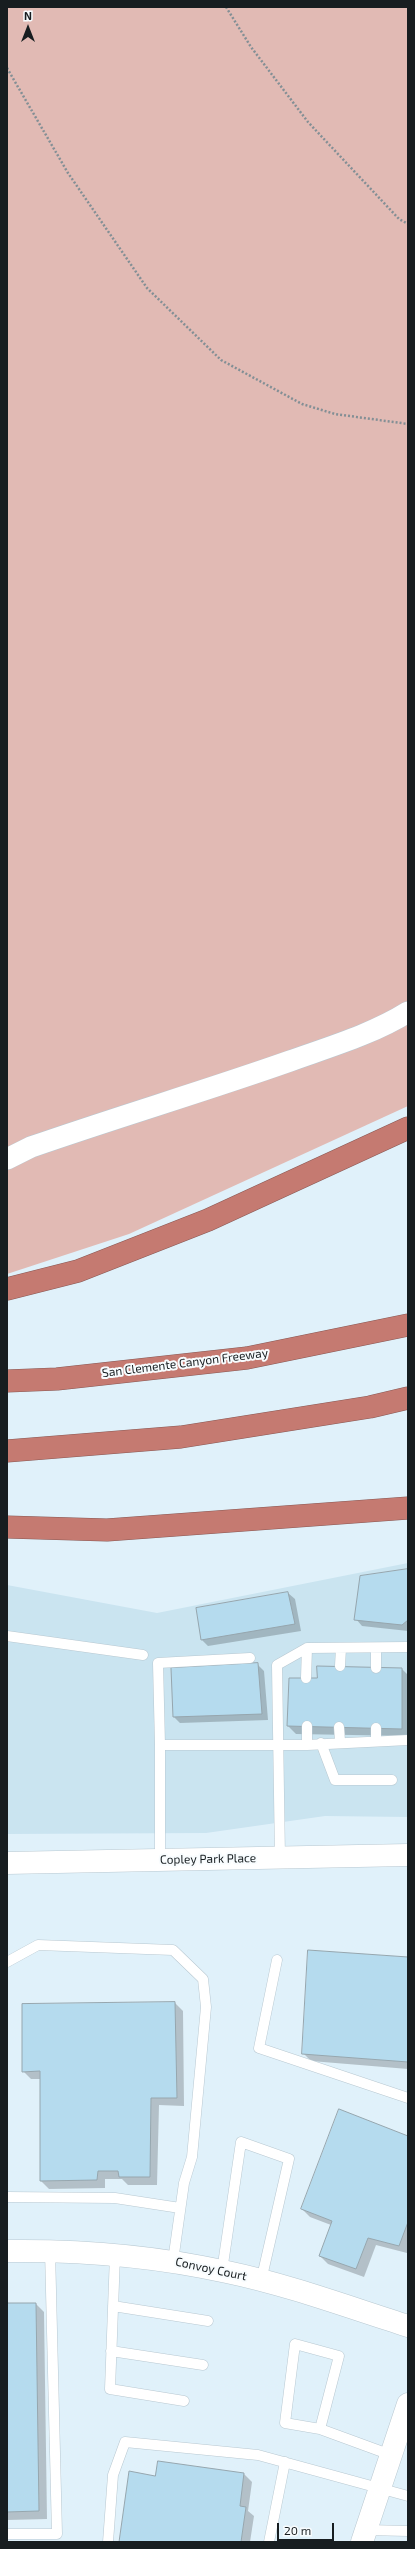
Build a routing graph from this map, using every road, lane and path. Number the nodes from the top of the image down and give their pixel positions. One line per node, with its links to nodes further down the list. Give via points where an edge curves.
1 (226, 7): 3 (path, via 251,47 308,122 399,219)
2 (7, 68): 4 (path, via 68,173 147,288 221,360 302,404 334,414)
3 (408, 224)
4 (408, 424)
5 (408, 1012): 7 (street, via 394,1021 321,1050 223,1085 31,1147)
6 (408, 1128): 8 (highway, via 208,1220 78,1270)
7 (7, 1159)
8 (7, 1289)
9 (408, 1325): 10 (highway, San Clemente Canyon Freeway, via 248,1358 57,1379)
10 (7, 1381)
11 (408, 1398): 12 (highway, via 370,1407 181,1437)
12 (7, 1452)
13 (408, 1508): 14 (highway, via 107,1530)
14 (7, 1527)
15 (7, 1636): 20 (lane)
16 (307, 1648): 17 (lane); 24 (lane); 31 (lane, via 277,1665)
17 (341, 1648): 18 (lane); 22 (lane)
18 (376, 1648): 19 (lane); 23 (lane)
19 (408, 1648)
20 (143, 1655)
21 (250, 1658): 33 (lane, via 158,1663)
22 (340, 1666)
23 (376, 1668)
24 (306, 1678)
25 (307, 1726): 34 (lane)
26 (339, 1727): 30 (lane)
27 (376, 1728): 28 (lane)
28 (376, 1740): 29 (lane); 30 (lane)
29 (408, 1740)
30 (340, 1741): 32 (lane)
31 (279, 1743): 33 (lane); 34 (lane); 37 (lane)
32 (321, 1743): 34 (lane); 35 (lane, via 335,1780)
33 (160, 1744): 38 (lane)
34 (307, 1744)
35 (392, 1780)
36 (408, 1855): 37 (main road, Copley Park Place)
37 (280, 1858): 38 (main road, Copley Park Place)
38 (160, 1860): 39 (main road, Copley Park Place)
39 (7, 1863)
40 (277, 1960): 42 (lane, via 259,2048)
41 (7, 1962): 44 (lane, via 38,1945 173,1950 203,1979 206,2007 199,2090 192,2157)
42 (408, 2098)
43 (7, 2197): 44 (lane, via 115,2198)
44 (180, 2208): 48 (lane)
45 (50, 2250): 46 (main road, Convoy Court); 47 (main road, Convoy Court); 66 (lane)
46 (7, 2251)
47 (115, 2254): 48 (main road, Convoy Court); 51 (lane)
48 (173, 2262): 49 (main road, Convoy Court)
49 (222, 2271): 50 (main road, Convoy Court); 50 (lane, via 240,2142 289,2159)
50 (261, 2281): 53 (main road, Convoy Court)
51 (113, 2306): 52 (lane); 54 (lane)
52 (208, 2321)
53 (408, 2326)
54 (111, 2351): 55 (lane); 56 (lane, via 110,2389)
55 (203, 2365)
56 (184, 2401)
57 (408, 2404): 59 (main road)
58 (320, 2429): 58 (lane, via 285,2423 295,2344 339,2356); 59 (lane)
59 (391, 2455): 61 (main road)
60 (285, 2462): 61 (lane); 67 (lane, via 258,2455 125,2442 113,2475); 68 (lane)
61 (379, 2489): 62 (lane); 65 (main road)
62 (408, 2496)
63 (408, 2531): 65 (lane)
64 (7, 2534): 66 (lane)
65 (364, 2536)
66 (57, 2538)
67 (108, 2542)
68 (269, 2542)

